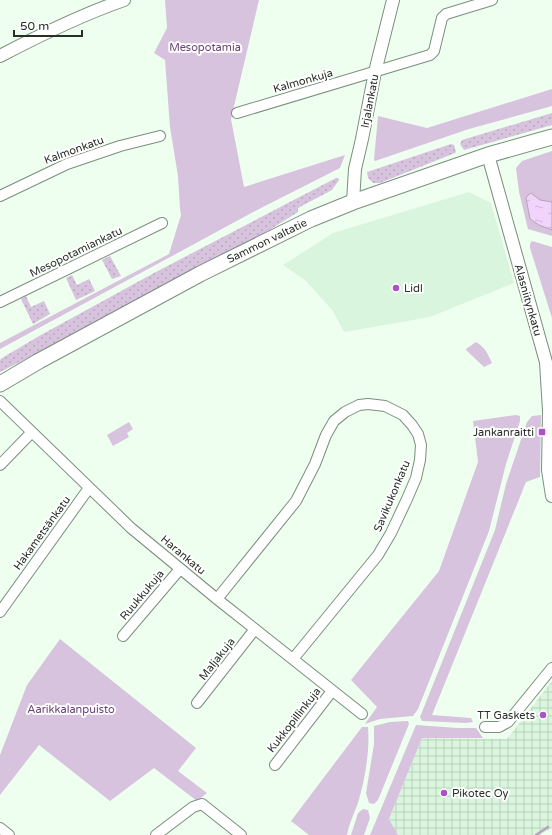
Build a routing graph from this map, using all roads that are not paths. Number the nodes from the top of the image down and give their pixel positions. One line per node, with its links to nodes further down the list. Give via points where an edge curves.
1 (124, 0): 4 (street, via 68,22)
2 (393, 0): 5 (street, Irjalankatu)
3 (492, 0): 5 (street, Kalmonkuja, via 446,14 442,18 434,51 430,55)
4 (0, 56)
5 (375, 72): 6 (street, Kalmonkuja); 11 (street, Irjalankatu, via 355,169)
6 (237, 113)
7 (160, 136): 10 (street, Kalmonkatu, via 67,164)
8 (552, 137): 9 (main road, Sammon valtatie)
9 (488, 154): 11 (main road, Sammon valtatie); 19 (street, Alasniitynkatu, via 546,362 549,411 548,470)
10 (0, 196)
11 (353, 202): 14 (main road, Sammon valtatie, via 299,225 200,274)
12 (162, 223): 13 (street, Mesopotamiankatu)
13 (0, 302)
14 (0, 384)
15 (0, 401): 16 (street, Harankatu)
16 (32, 432): 17 (street); 18 (street, Harankatu)
17 (0, 465)
18 (90, 488): 20 (street, Harankatu, via 131,528); 22 (street, Hakametsänkatu)
19 (552, 496)
20 (180, 569): 21 (street, Harankatu); 24 (street, Ruukkukuja)
21 (217, 599): 23 (street, Harankatu); 25 (street, Savikukonkatu, via 296,501 334,421 345,412 359,405 368,404 385,406 403,415 418,434 421,445 416,478 407,499 378,555)
22 (0, 612)
23 (256, 629): 25 (street, Harankatu); 28 (street, Maljakuja)
24 (123, 636)
25 (293, 659): 27 (street, Harankatu)
26 (552, 668): 30 (street, via 508,722 499,727)
27 (332, 691): 29 (street, Harankatu); 31 (street, Kukkopillinkuja)
28 (197, 703)
29 (362, 714)
30 (485, 726)
31 (274, 764)
32 (0, 828): 33 (street)
33 (9, 835)
34 (156, 835): 35 (street, via 193,807 202,804)
35 (241, 835)

